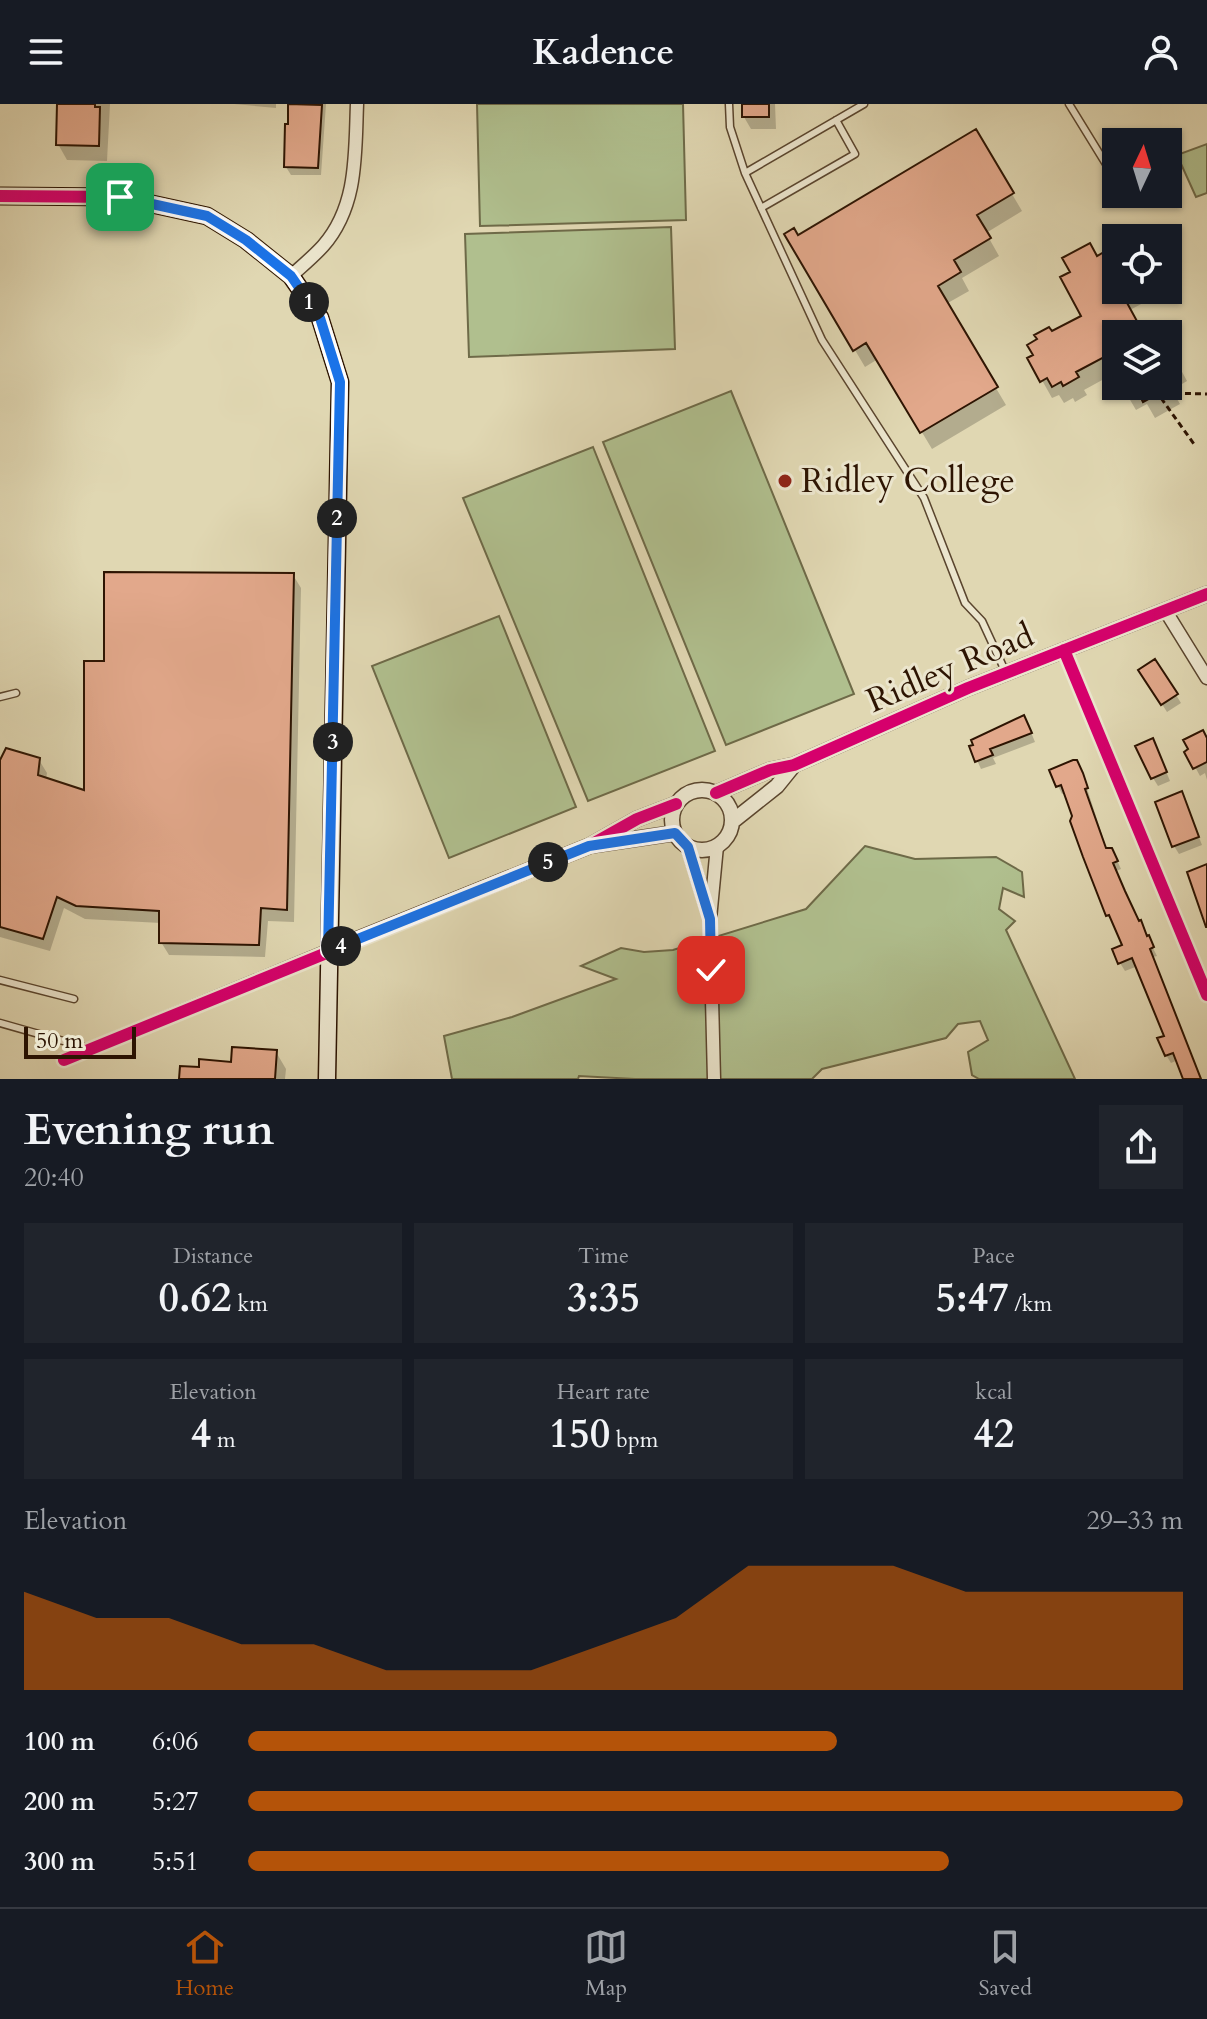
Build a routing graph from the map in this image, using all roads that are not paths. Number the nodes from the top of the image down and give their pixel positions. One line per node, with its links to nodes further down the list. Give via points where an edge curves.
1 (357, 104): 10 (street, via 348,207 323,245)
2 (729, 104): 7 (lane, via 730,127)
3 (864, 104): 5 (lane)
4 (1069, 104): 6 (lane)
5 (836, 120): 7 (lane); 9 (lane, via 855,154)
6 (1102, 158)
7 (745, 173): 9 (lane)
8 (0, 196): 10 (main road, via 120,197 207,216)
9 (761, 208): 14 (lane, via 822,340 924,498 965,603 982,621)
10 (291, 276): 27 (main road, via 320,318 340,382)
11 (1207, 594): 12 (street, Ridley Road)
12 (1165, 610): 13 (street, Ridley Road); 15 (street)
13 (1064, 650): 14 (street, Ridley Road); 29 (street)
14 (1006, 673): 18 (street, Ridley Road)
15 (1207, 678)
16 (16, 693): 17 (lane)
17 (0, 697)
18 (794, 765): 19 (street, Ridley Road); 21 (street, Ridley Road)
19 (716, 793): 20 (street, via 689,792); 21 (street, via 727,801)
20 (676, 804): 22 (street); 23 (street)
21 (733, 821): 24 (street)
22 (675, 833): 23 (street); 25 (street)
23 (589, 846): 27 (street)
24 (717, 846): 25 (street); 26 (street)
25 (688, 847): 26 (street)
26 (710, 919): 35 (street)
27 (328, 951): 32 (street); 34 (main road)
28 (0, 980): 30 (lane)
29 (1207, 995)
30 (74, 999)
31 (0, 1023): 32 (lane)
32 (91, 1049): 33 (street)
33 (64, 1060)
34 (327, 1079)
35 (714, 1079)

